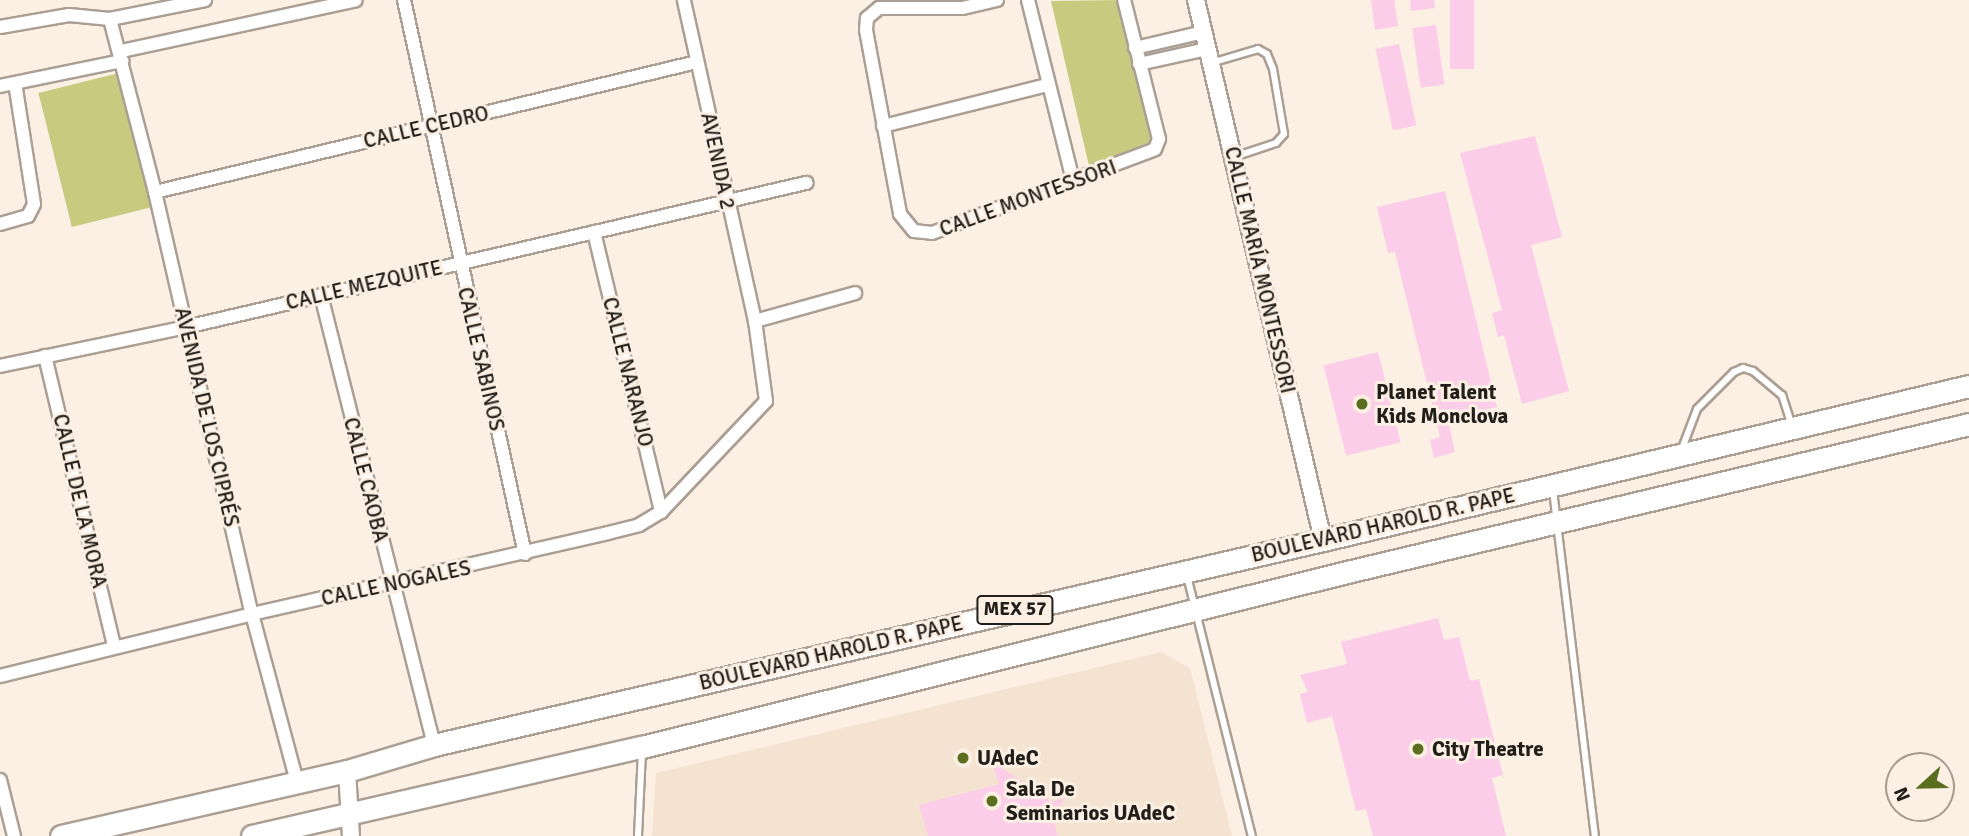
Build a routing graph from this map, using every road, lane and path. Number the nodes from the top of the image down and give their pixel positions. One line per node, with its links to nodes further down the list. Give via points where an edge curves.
1 (205, 0): 9 (street)
2 (356, 0): 13 (street)
3 (404, 0): 20 (street, CALLE SABINOS)
4 (684, 0): 15 (street, AVENIDA 2)
5 (997, 0): 21 (street, CALLE MONTESSORI, via 962,8 871,12 866,30)
6 (1028, 0): 18 (street)
7 (1124, 0): 12 (street, CALLE MONTESSORI)
8 (1196, 0): 11 (main road, CALLE MARÍA MONTESSORI)
9 (110, 19): 10 (street, via 69,15); 13 (street, AVENIDA DE LOS CIPRÉS)
10 (0, 27)
11 (1204, 32): 12 (street); 14 (main road, CALLE MARÍA MONTESSORI)
12 (1135, 48): 16 (street, CALLE MONTESSORI)
13 (122, 56): 17 (street); 25 (street, AVENIDA DE LOS CIPRÉS)
14 (1209, 56): 16 (street); 22 (main road, CALLE MARÍA MONTESSORI); 22 (lane, via 1258,50 1267,54 1273,69 1284,134 1276,143)
15 (697, 62): 20 (street, CALLE CEDRO); 26 (street, AVENIDA 2)
16 (1139, 64): 23 (street, CALLE MONTESSORI, via 1160,144 1151,152)
17 (15, 83): 19 (street); 27 (street, via 34,188 33,210 21,219)
18 (1047, 85): 21 (street); 23 (street)
19 (0, 86)
20 (431, 126): 25 (street, CALLE CEDRO); 29 (street, CALLE SABINOS)
21 (883, 126): 23 (street, CALLE MONTESSORI, via 900,214 914,231 932,233)
22 (1234, 157): 44 (main road, CALLE MARÍA MONTESSORI)
23 (1073, 181)
24 (806, 183): 26 (street, CALLE MEZQUITE)
25 (155, 192): 33 (street, AVENIDA DE LOS CIPRÉS)
26 (727, 201): 28 (street, CALLE MEZQUITE); 32 (street, AVENIDA 2)
27 (0, 224)
28 (594, 232): 29 (street, CALLE MEZQUITE); 42 (street, CALLE NARANJO)
29 (459, 262): 31 (street, CALLE MEZQUITE); 45 (street, CALLE SABINOS)
30 (855, 293): 32 (street)
31 (321, 295): 33 (street, CALLE MEZQUITE); 47 (street, CALLE CAOBA)
32 (755, 321): 37 (street, AVENIDA 2, via 766,401)
33 (186, 327): 34 (street, CALLE MEZQUITE); 49 (street, AVENIDA DE LOS CIPRÉS)
34 (45, 356): 35 (street, CALLE MEZQUITE); 50 (street, CALLE DE LA MORA)
35 (0, 366)
36 (1969, 386): 39 (highway, BOULEVARD HAROLD R. PAPE / MEX 57)
37 (752, 418): 42 (street, CALLE NOGALES)
38 (1969, 424): 43 (highway, BOULEVARD HAROLD R. PAPE / MEX 57)
39 (1793, 428): 40 (highway, BOULEVARD HAROLD R. PAPE / MEX 57); 40 (lane, via 1782,396 1743,368 1697,409)
40 (1680, 455): 41 (highway, BOULEVARD HAROLD R. PAPE / MEX 57)
41 (1553, 485): 43 (lane); 44 (highway, BOULEVARD HAROLD R. PAPE / MEX 57)
42 (661, 512): 45 (street, CALLE NOGALES, via 639,525)
43 (1558, 522): 48 (highway, BOULEVARD HAROLD R. PAPE / MEX 57); 64 (lane)
44 (1323, 540): 46 (highway, BOULEVARD HAROLD R. PAPE / MEX 57)
45 (525, 554): 47 (street, CALLE NOGALES)
46 (1186, 571): 48 (lane); 52 (highway, BOULEVARD HAROLD R. PAPE / MEX 57)
47 (392, 584): 49 (street, CALLE NOGALES); 52 (street, CALLE CAOBA)
48 (1196, 609): 53 (highway, BOULEVARD HAROLD R. PAPE / MEX 57); 63 (lane)
49 (251, 614): 50 (street, CALLE NOGALES); 56 (street, AVENIDA DE LOS CIPRÉS)
50 (114, 646): 51 (street, CALLE NOGALES)
51 (0, 676)
52 (434, 745): 54 (highway, BOULEVARD HAROLD R. PAPE / MEX 57)
53 (642, 747): 57 (highway, BOULEVARD HAROLD R. PAPE / MEX 57); 62 (lane)
54 (346, 771): 56 (highway, BOULEVARD HAROLD R. PAPE / MEX 57); 57 (main road)
55 (0, 780): 58 (street)
56 (297, 782): 59 (highway, BOULEVARD HAROLD R. PAPE / MEX 57)
57 (352, 814): 60 (highway, BOULEVARD HAROLD R. PAPE / MEX 57); 61 (main road)
58 (14, 836)
59 (61, 836)
60 (252, 836)
61 (351, 836)
62 (638, 836)
63 (1252, 836)
64 (1595, 836)

